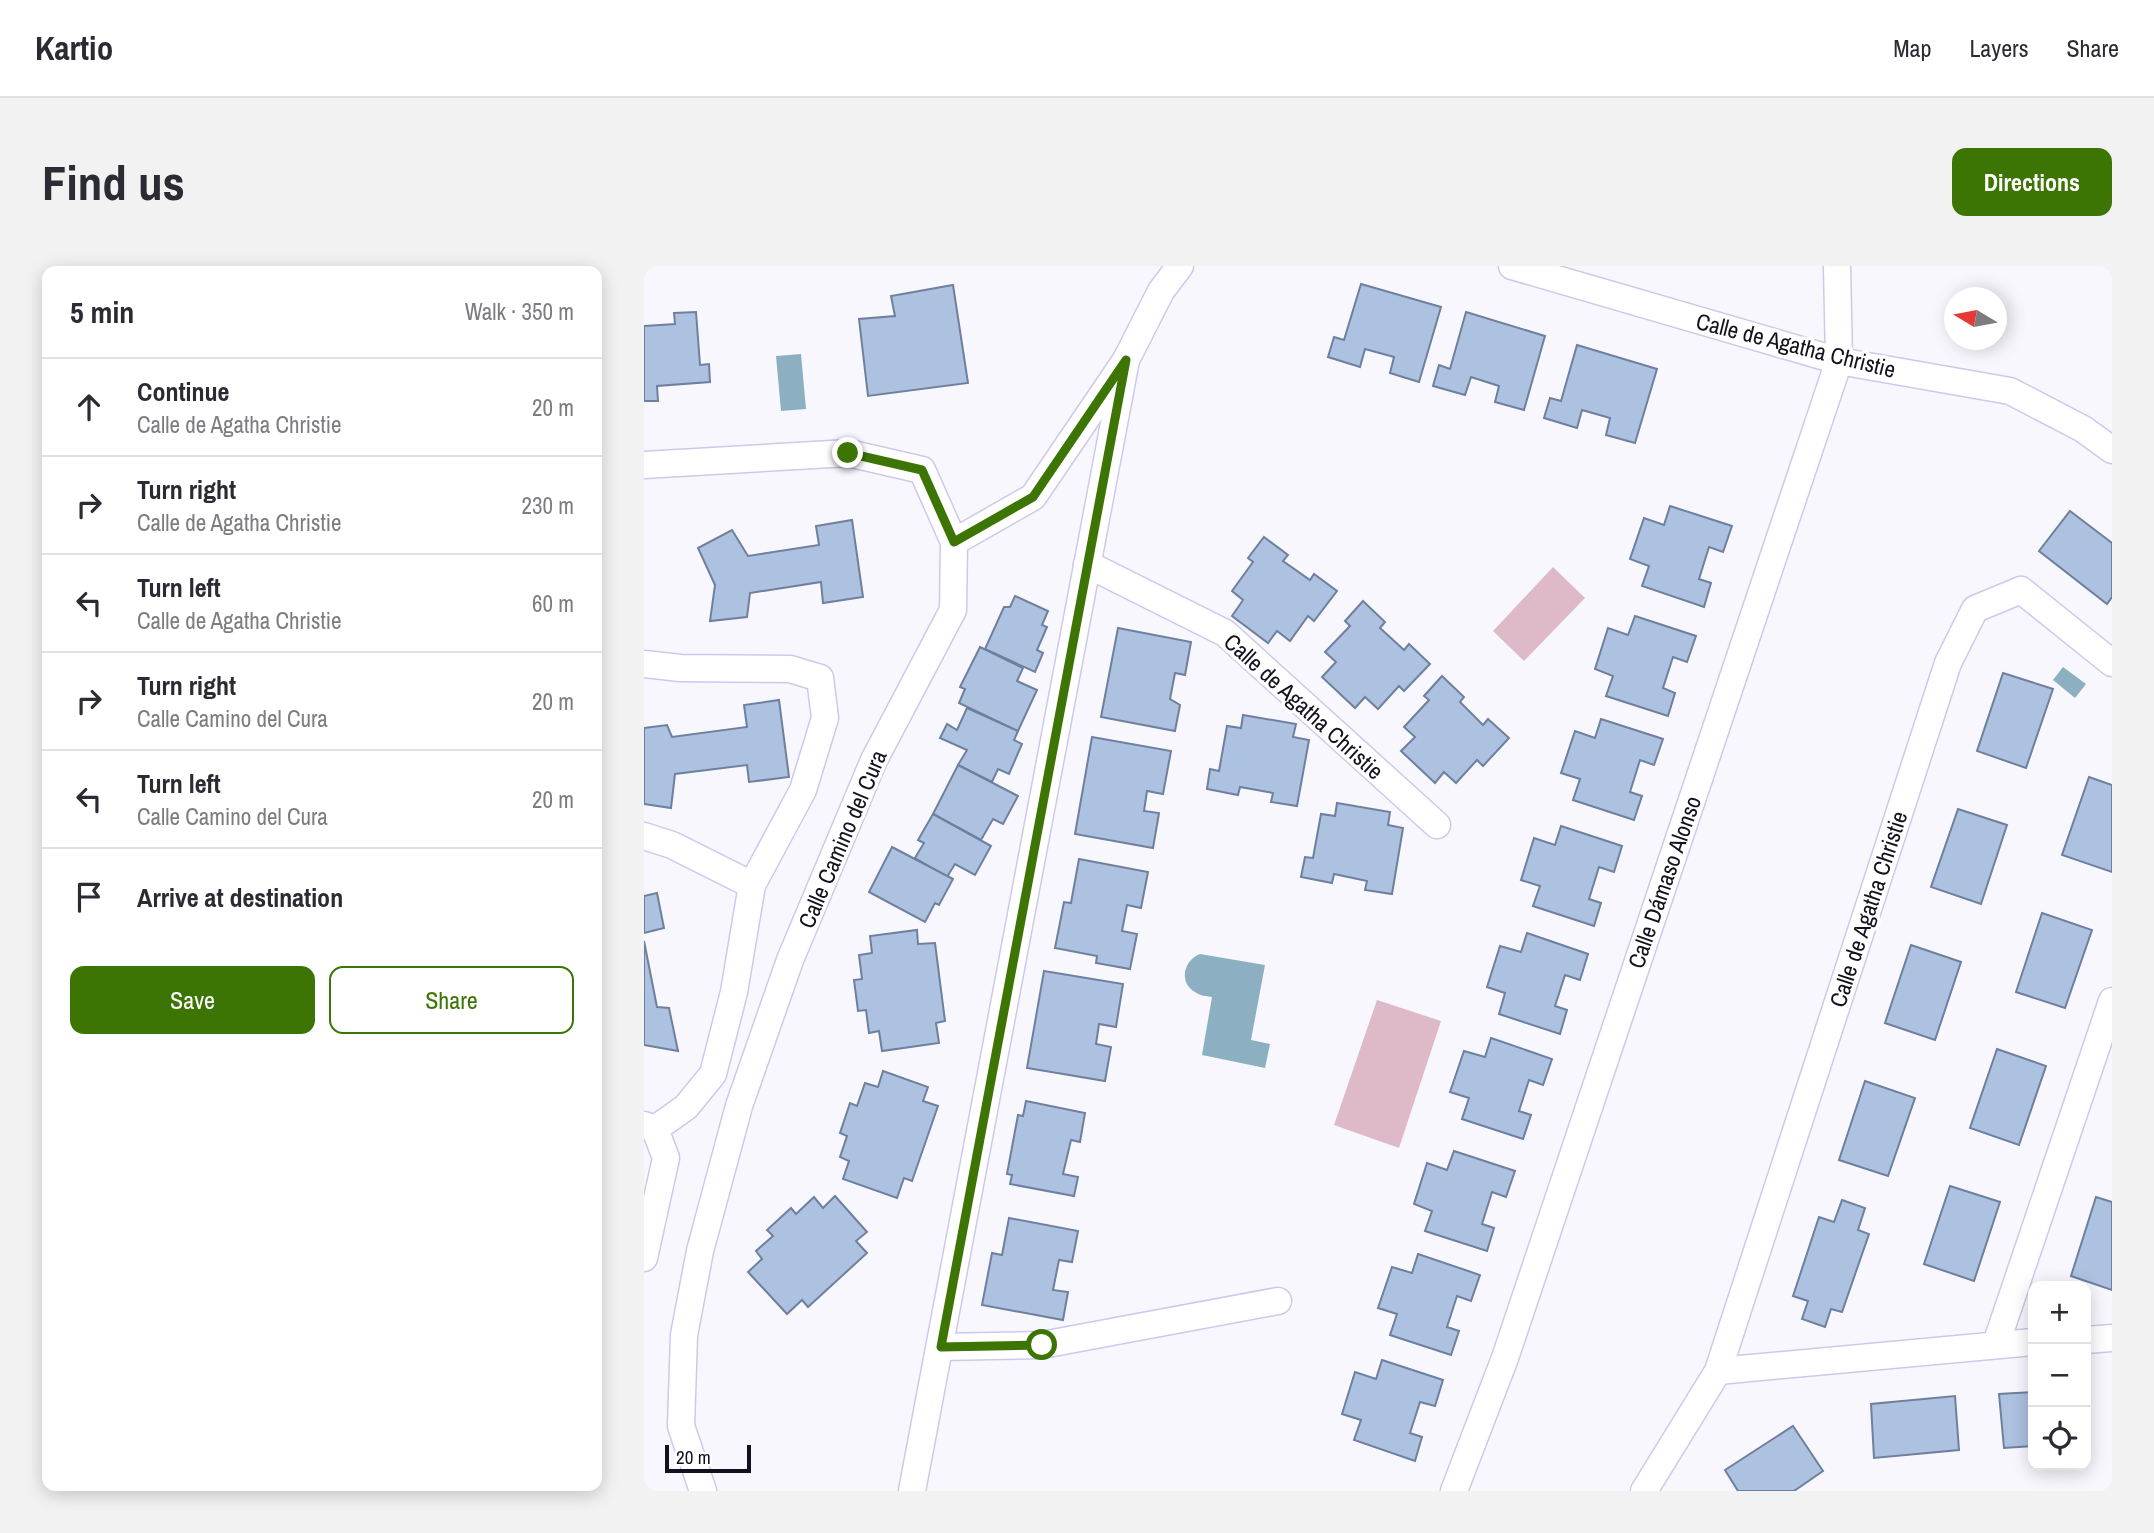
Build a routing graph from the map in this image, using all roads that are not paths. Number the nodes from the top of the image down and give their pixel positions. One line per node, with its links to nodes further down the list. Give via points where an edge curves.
1 (1180, 266): 4 (street, via 1161,291)
2 (1511, 266): 5 (street, Calle de Agatha Christie)
3 (1837, 266): 5 (street, Calle Dámaso Alonso)
4 (1126, 360): 8 (street, via 1033,497); 9 (street)
5 (1839, 361): 6 (street, Calle de Agatha Christie, via 2010,391 2083,429); 27 (street, Calle Dámaso Alonso, via 1505,1358)
6 (2112, 450)
7 (644, 465): 8 (street, Calle Camino del Cura, via 848,453 922,470)
8 (954, 542): 25 (street, Calle Camino del Cura, via 953,610 874,760 790,960 739,1106 700,1251 684,1335 681,1426)
9 (1087, 564): 12 (street, Calle de Agatha Christie, via 1225,633); 23 (street)
10 (2112, 663): 24 (street, Calle de Agatha Christie, via 2021,590 1975,609 1948,663)
11 (644, 664): 14 (street, via 790,669 820,678 825,718 803,790)
12 (1437, 825)
13 (644, 836): 14 (street)
14 (752, 885): 16 (street, via 734,992 713,1073 686,1107)
15 (2112, 1001): 22 (street)
16 (649, 1127): 17 (street, via 666,1158)
17 (644, 1258)
18 (1278, 1301): 23 (street, via 1042,1345)
19 (2112, 1338): 20 (street)
20 (2091, 1340)
21 (2028, 1342): 22 (street)
22 (1996, 1344): 24 (street)
23 (941, 1347): 26 (street)
24 (1718, 1371): 28 (street, Calle de Agatha Christie)
25 (703, 1491)
26 (912, 1491)
27 (1454, 1491)
28 (1644, 1491)

